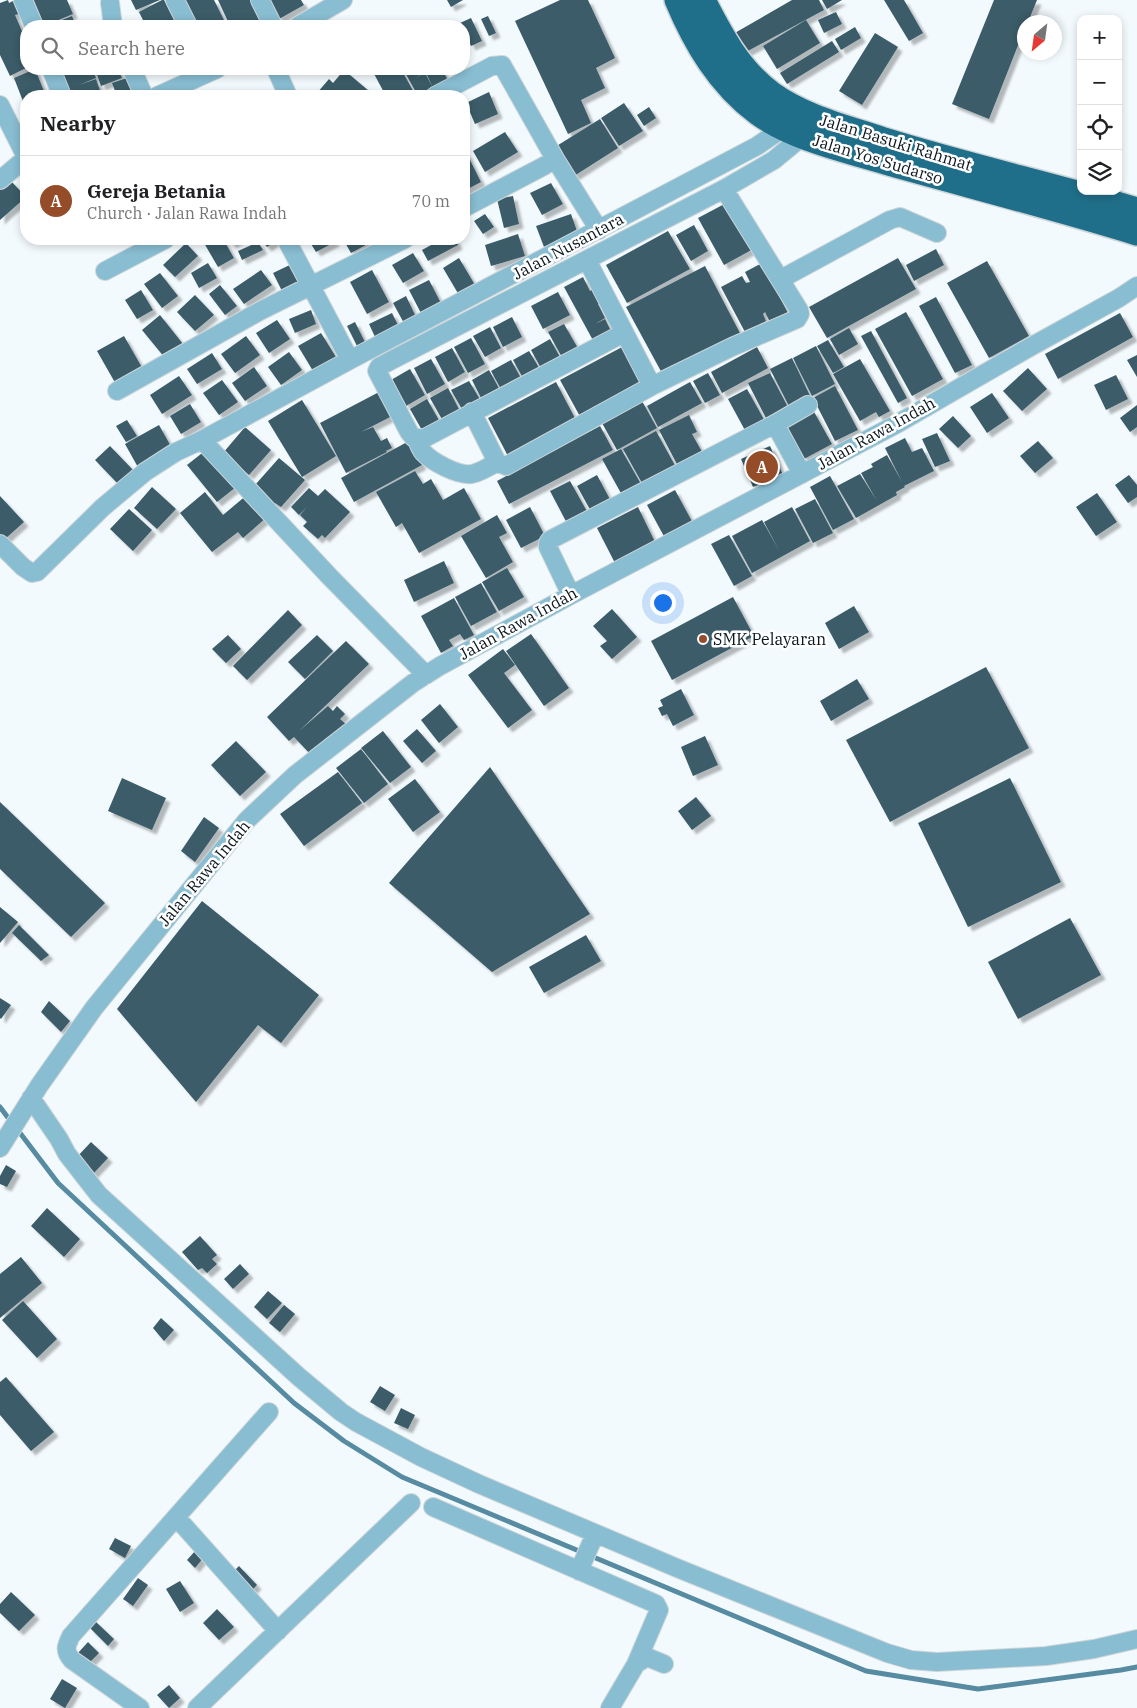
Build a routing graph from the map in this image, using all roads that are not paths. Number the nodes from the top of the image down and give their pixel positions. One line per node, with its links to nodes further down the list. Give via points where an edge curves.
1 (23, 0): 8 (street)
2 (175, 0): 10 (street)
3 (260, 0): 11 (street)
4 (343, 0): 12 (street)
5 (676, 0): 23 (highway, Jalan Yos Sudarso, via 708,61 729,87 756,112)
6 (703, 0): 30 (highway, Jalan Basuki Rahmat, via 728,47 746,69 771,93 798,109 819,119 910,148)
7 (110, 3): 9 (street)
8 (31, 20)
9 (112, 20)
10 (185, 20)
11 (270, 20)
12 (308, 20)
13 (53, 75): 17 (street)
14 (135, 75): 18 (street)
15 (201, 75): 19 (street)
16 (279, 75): 20 (street)
17 (60, 90)
18 (141, 90)
19 (169, 90)
20 (285, 90)
21 (446, 90): 25 (street, via 492,66 502,65)
22 (0, 105): 24 (street)
23 (793, 132): 28 (street, via 774,160); 31 (street, Jalan Nusantara, via 757,146); 33 (highway, Jalan Yos Sudarso)
24 (20, 145)
25 (555, 159): 29 (street); 31 (street)
26 (20, 162): 27 (street)
27 (0, 180)
28 (724, 189): 37 (street); 39 (street)
29 (470, 205)
30 (1137, 210)
31 (599, 230): 43 (street, Jalan Nusantara)
32 (937, 233): 39 (street, via 900,217)
33 (1137, 233)
34 (154, 245): 38 (street)
35 (289, 245): 41 (street)
36 (393, 245): 41 (street)
37 (587, 260): 42 (street); 49 (street, via 380,367 378,375 409,432)
38 (105, 270)
39 (781, 279): 44 (street, via 799,310 797,319)
40 (1137, 286): 52 (street, Jalan Rawa Indah, via 895,425)
41 (311, 287): 43 (street); 45 (street, via 260,311)
42 (624, 333): 44 (street); 47 (street)
43 (350, 360): 50 (street, Jalan Nusantara)
44 (652, 386): 51 (street, via 509,465 502,466)
45 (117, 391)
46 (808, 405): 48 (street)
47 (472, 412): 49 (street, via 423,438); 51 (street)
48 (775, 424): 52 (street); 54 (street, via 550,540 547,545)
49 (416, 438): 51 (street, via 424,453 452,470 469,474)
50 (202, 440): 53 (street, Jalan Nusantara, via 163,460 132,482 37,572 32,573 23,567); 55 (street, via 328,576)
51 (496, 462)
52 (802, 474): 54 (street, Jalan Rawa Indah)
53 (0, 544)
54 (570, 595): 55 (street, Jalan Rawa Indah)
55 (426, 675): 56 (street, Jalan Rawa Indah, via 295,775 247,820 94,1008)
56 (28, 1105): 57 (street, Jalan Rawa Indah); 62 (street, via 59,1140 66,1154 99,1195 341,1412 389,1440)
57 (3, 1144)
58 (269, 1412): 61 (street)
59 (411, 1502): 64 (street)
60 (433, 1507): 63 (street)
61 (176, 1517): 64 (street); 68 (street, via 70,1636 67,1645 67,1654 72,1660)
62 (592, 1540): 63 (street); 65 (street, via 887,1654 911,1660 936,1662 1046,1656)
63 (580, 1571): 66 (street, via 656,1604 659,1610)
64 (278, 1631): 69 (street)
65 (1137, 1639)
66 (636, 1664): 67 (street, via 647,1658); 70 (street)
67 (664, 1664)
68 (140, 1708)
69 (197, 1708)
70 (610, 1708)

